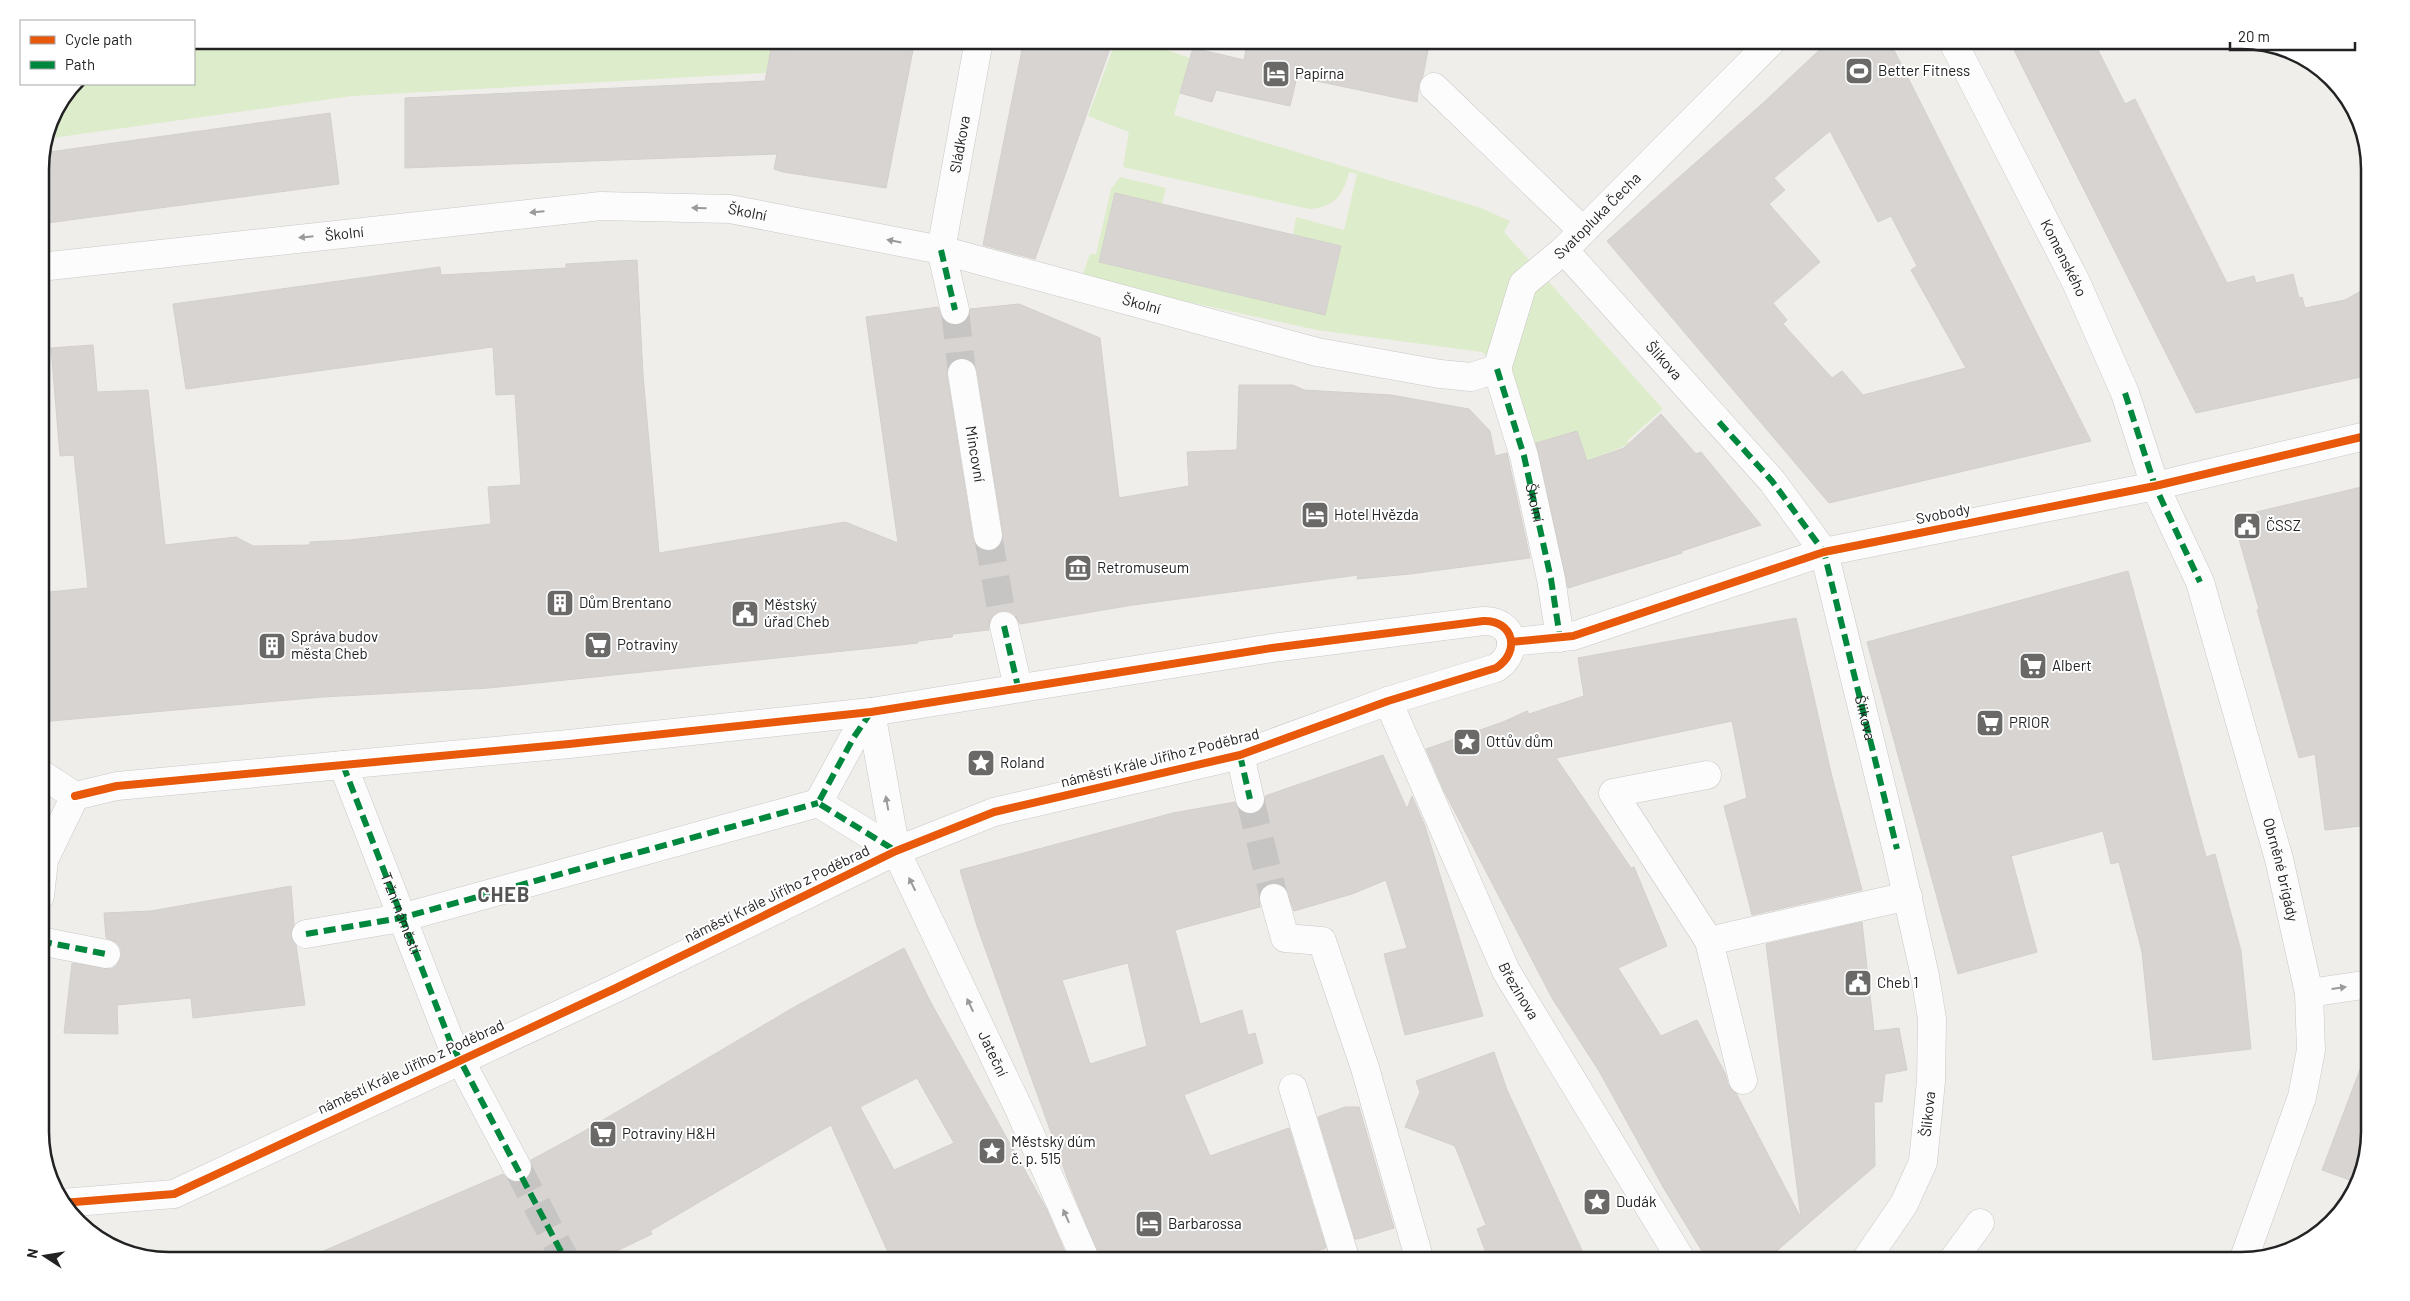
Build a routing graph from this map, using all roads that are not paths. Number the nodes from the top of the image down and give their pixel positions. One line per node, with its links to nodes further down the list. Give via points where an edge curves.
1 (977, 49): 6 (street, Sládkova)
2 (1764, 49): 5 (street, Svatopluka Čecha)
3 (1957, 49): 13 (street, Komenského, via 2076,282 2125,393)
4 (1434, 87): 5 (street)
5 (1583, 231): 7 (street, Svatopluka Čecha)
6 (941, 250): 8 (street, Školní, one-way to 8, via 730,209 601,206); 9 (street); 10 (street, Školní, via 1317,352 1471,377)
7 (1564, 250): 10 (street, Svatopluka Čecha, via 1523,284); 15 (street, Šlikova, via 1772,480)
8 (49, 266)
9 (955, 310)
10 (1497, 369): 17 (street, Školní, via 1524,456 1551,579)
11 (962, 373): 14 (street, Mincovní)
12 (2361, 437): 13 (street, Svobody)
13 (2155, 486): 15 (street, Svobody); 39 (street, Obrněné brigády, via 2200,582 2279,859)
14 (988, 536)
15 (1824, 552): 17 (street, Svobody); 31 (street, Šlikova)
16 (1004, 626): 19 (street)
17 (1560, 638): 18 (street, Svobody)
18 (1519, 641): 19 (street, via 1491,620 1272,648); 20 (street, náměstí Krále Jiřího z Poděbrad, via 1508,658 1496,668)
19 (1018, 687): 21 (street)
20 (1388, 702): 22 (street, náměstí Krále Jiřího z Poděbrad); 49 (street, Březinova, via 1506,971)
21 (871, 712): 23 (street); 28 (street); 30 (street, one-way to 21)
22 (1240, 755): 27 (street, náměstí Krále Jiřího z Poděbrad); 30 (street, náměstí Krále Jiřího z Poděbrad, via 994,812)
23 (343, 765): 26 (street, via 118,786); 33 (street, Tržní náměstí)
24 (1707, 775): 35 (street, via 1613,794)
25 (49, 779): 26 (street)
26 (75, 796): 29 (street)
27 (1250, 799)
28 (818, 802): 30 (street, náměstí Krále Jiřího z Poděbrad); 33 (street)
29 (49, 850)
30 (896, 850): 40 (street, náměstí Krále Jiřího z Poděbrad, via 614,989); 46 (street, Jateční, one-way to 30, via 1020,1111)
31 (1908, 896): 35 (street); 50 (street, Šlikova, via 1932,1019 1924,1162 1904,1204)
32 (1274, 898): 48 (street, via 1285,938 1322,941 1365,1068)
33 (401, 918): 34 (street); 40 (street, Tržní náměstí)
34 (306, 934)
35 (1709, 941): 41 (street)
36 (49, 943): 37 (street)
37 (106, 954)
38 (2361, 985): 39 (street, one-way to 38)
39 (2309, 992): 52 (street, Obrněné brigády, via 2311,1050 2302,1097)
40 (459, 1060): 43 (street, náměstí Krále Jiřího z Poděbrad); 44 (street, náměstí Krále Jiřího z Poděbrad, via 174,1194)
41 (1742, 1080)
42 (1293, 1088): 47 (street)
43 (517, 1167)
44 (72, 1202)
45 (1980, 1223): 51 (street)
46 (1082, 1252)
47 (1343, 1252)
48 (1417, 1252)
49 (1677, 1252)
50 (1870, 1252)
51 (1959, 1252)
52 (2246, 1252)

